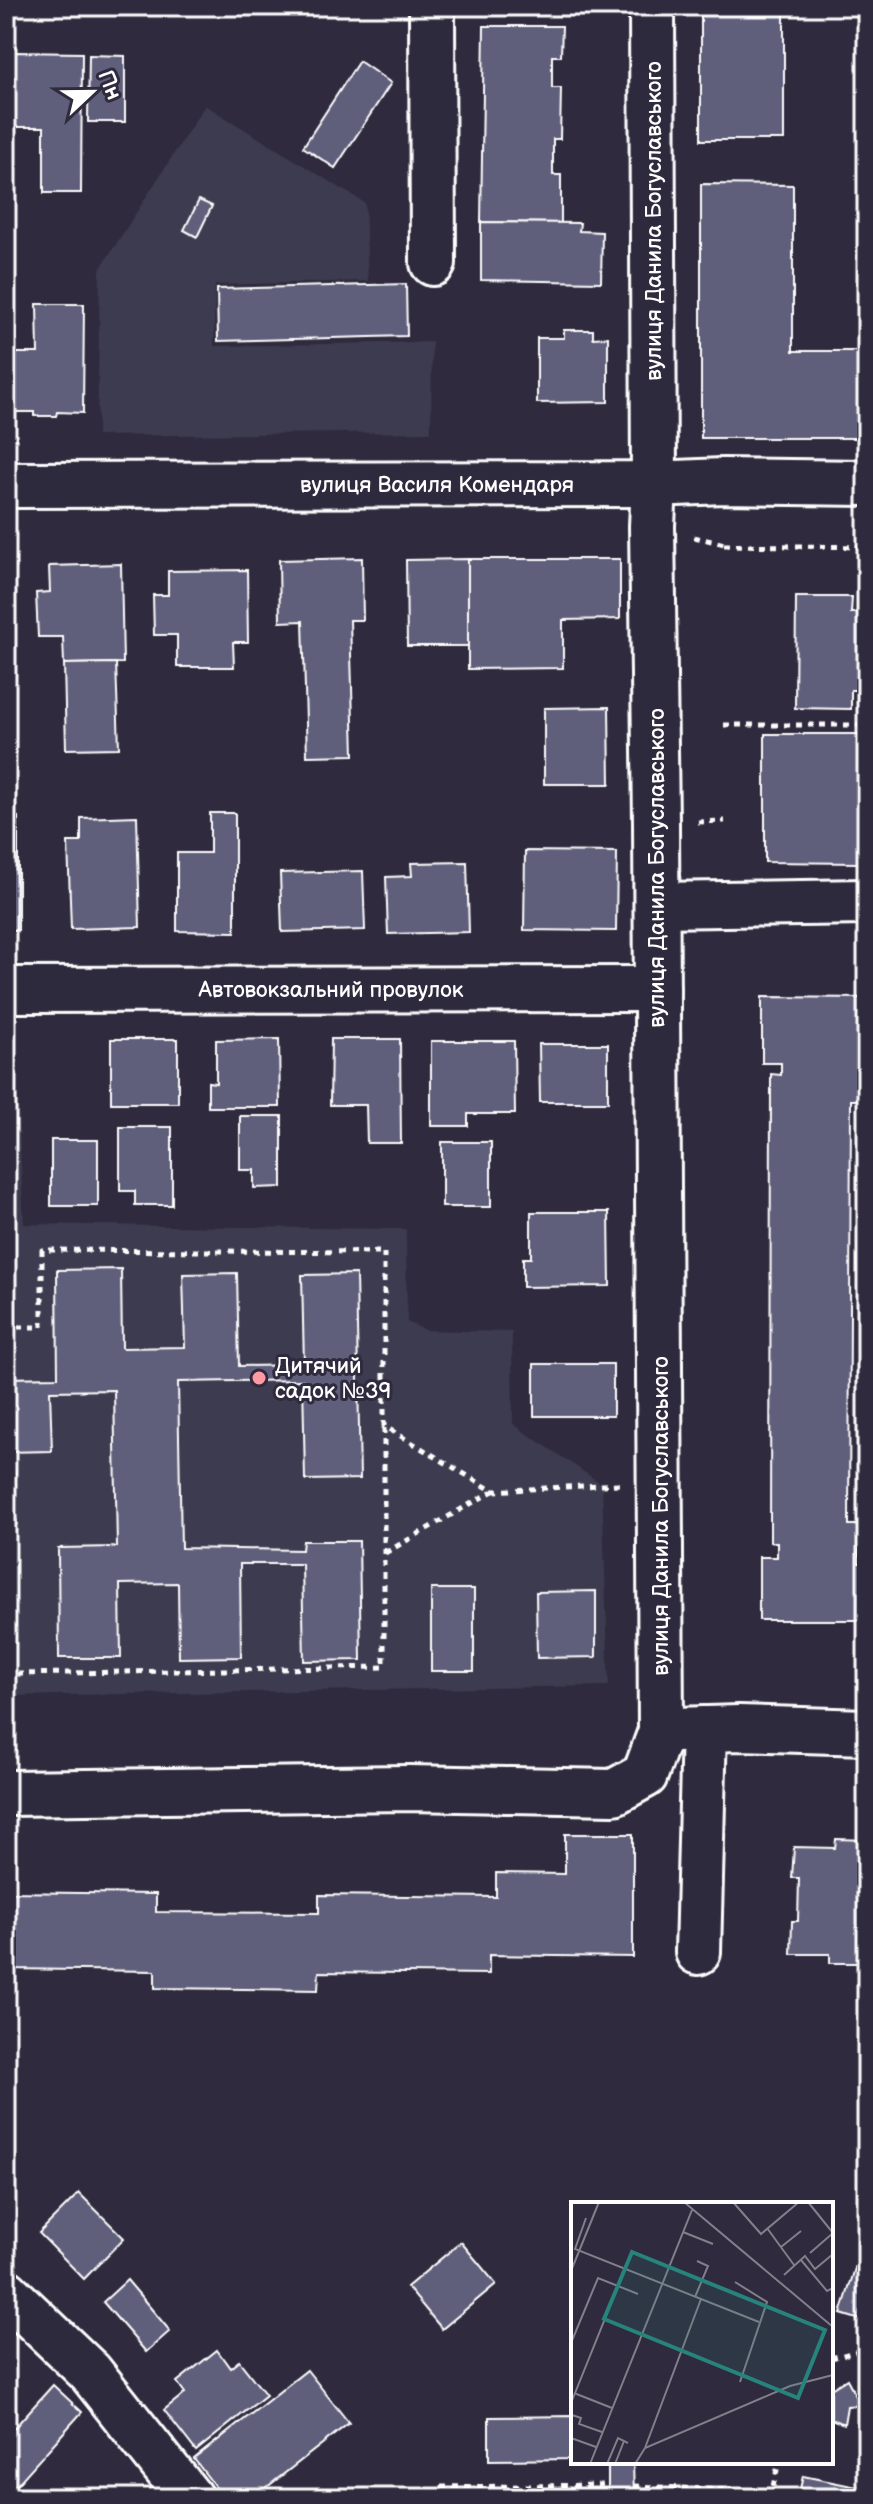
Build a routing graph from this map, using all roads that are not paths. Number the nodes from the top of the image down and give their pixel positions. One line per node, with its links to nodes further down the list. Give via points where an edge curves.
1 (432, 6): 3 (street)
2 (652, 6): 5 (street, вулиця Данила Богуславського)
3 (433, 263)
4 (867, 483): 5 (street, вулиця Василя Комендаря)
5 (654, 484): 6 (street, вулиця Василя Комендаря); 8 (street, вулиця Данила Богуславського)
6 (6, 485)
7 (867, 902): 8 (street)
8 (657, 905): 9 (street, вулиця Данила Богуславського)
9 (657, 989): 10 (street, Автовокзальний провулок); 12 (street, вулиця Данила Богуславського)
10 (6, 990)
11 (704, 1729): 12 (street); 13 (street); 15 (street)
12 (661, 1731): 14 (street, via 645,1775 614,1792 409,1788)
13 (867, 1732)
14 (6, 1793)
15 (698, 1952)
16 (6, 2292): 17 (street, via 90,2372)
17 (190, 2498)

